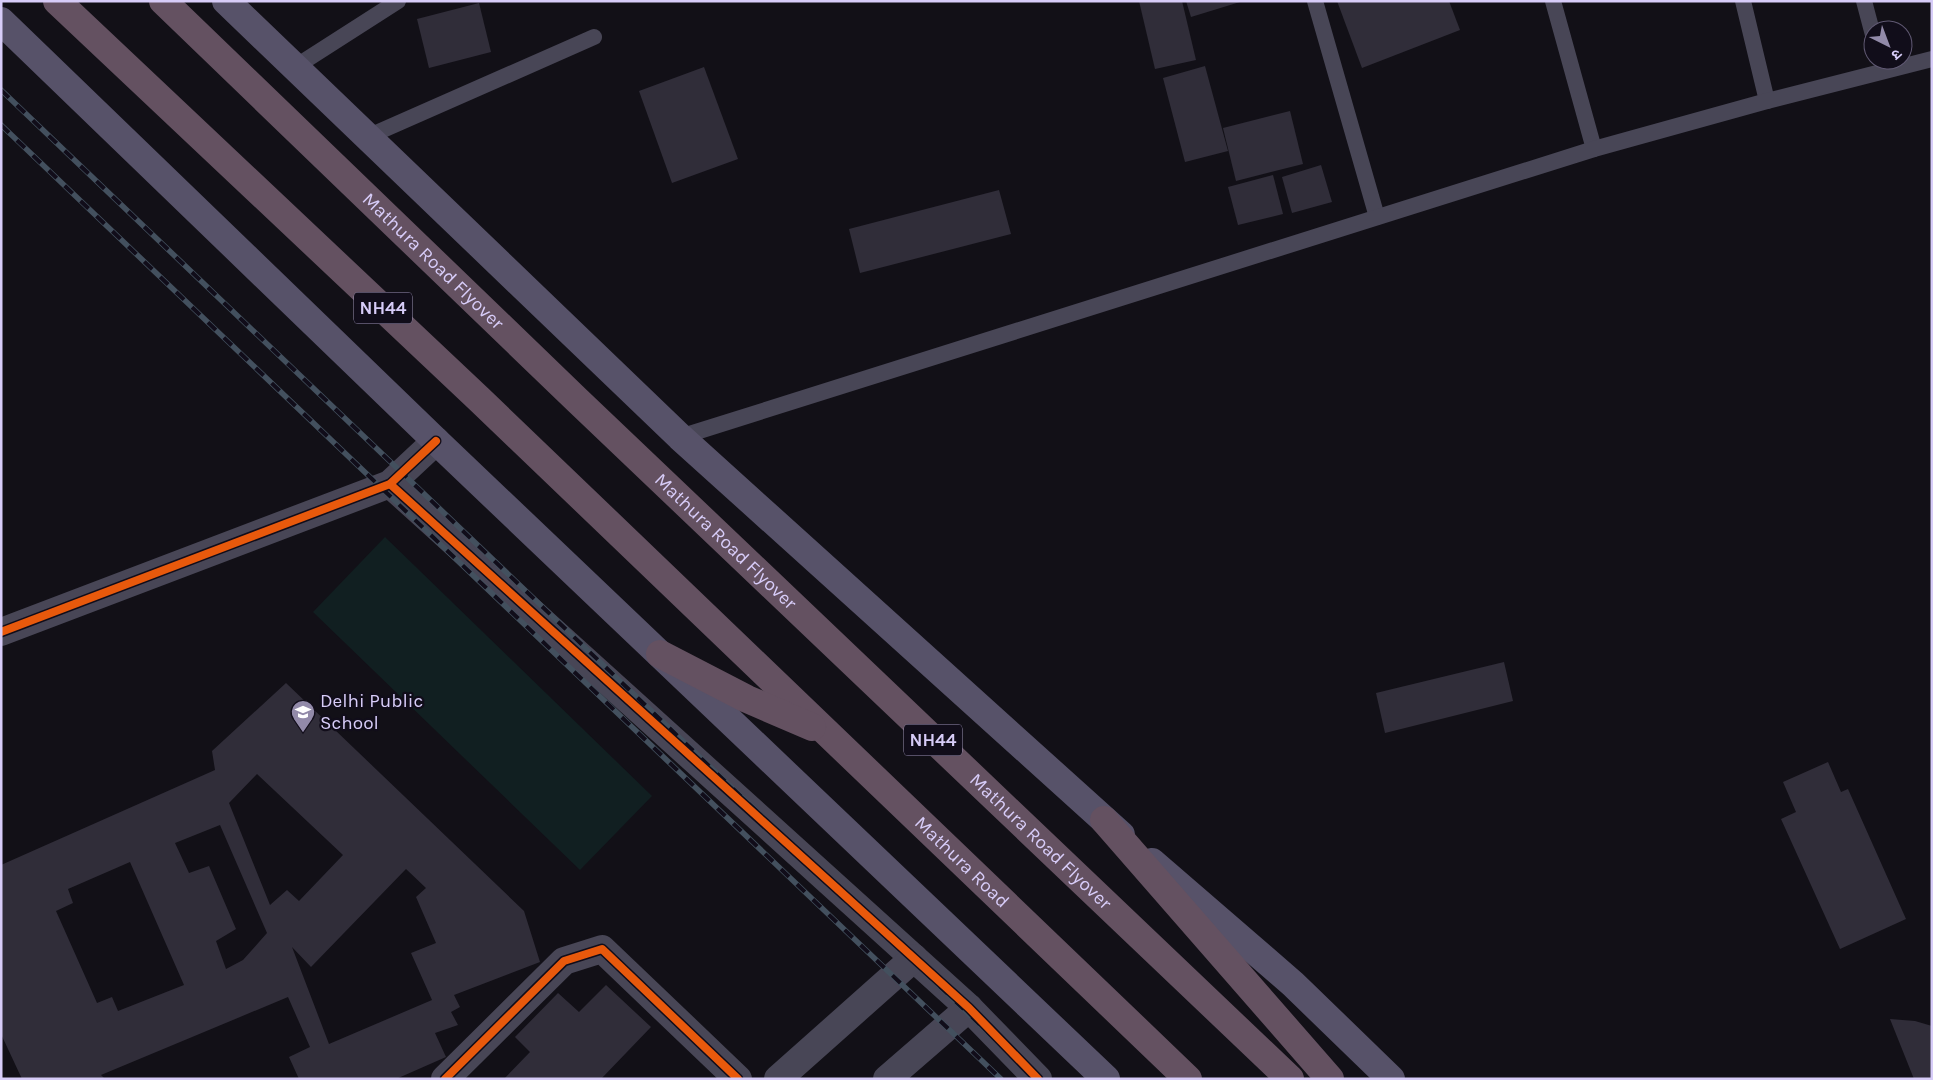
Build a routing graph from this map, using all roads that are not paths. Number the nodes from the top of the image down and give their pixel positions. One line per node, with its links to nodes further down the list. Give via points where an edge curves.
1 (57, 1): 25 (highway, NH44)
2 (162, 1): 38 (highway, Mathura Road Flyover / NH44)
3 (226, 1): 14 (main road)
4 (398, 1): 14 (lane)
5 (1315, 1): 19 (lane)
6 (1553, 1): 18 (lane)
7 (1743, 1): 16 (lane)
8 (1864, 1): 9 (lane)
9 (1869, 20)
10 (1, 22): 21 (main road)
11 (594, 37): 17 (lane)
12 (1932, 59): 13 (lane)
13 (1913, 61)
14 (295, 67): 17 (main road)
15 (1865, 70): 16 (lane)
16 (1767, 101): 18 (lane)
17 (367, 137): 20 (main road)
18 (1594, 149): 19 (lane)
19 (1377, 217): 20 (lane)
20 (680, 437): 26 (main road)
21 (436, 441): 22 (street); 24 (main road)
22 (390, 484): 23 (street); 27 (street)
23 (1, 632)
24 (660, 654): 25 (highway, via 747,699); 35 (main road)
25 (827, 733): 28 (highway, Mathura Road / NH44)
26 (1104, 820): 39 (highway); 40 (main road, via 1293,984)
27 (914, 958): 29 (street); 32 (street)
28 (1095, 990): 36 (highway); 37 (highway, NH44)
29 (969, 1008): 33 (street); 34 (street)
30 (445, 1079): 31 (street, via 564,961 602,949)
31 (738, 1079)
32 (778, 1079)
33 (887, 1079)
34 (1038, 1079)
35 (1106, 1079)
36 (1158, 1079)
37 (1188, 1079)
38 (1290, 1079)
39 (1330, 1079)
40 (1390, 1079)

